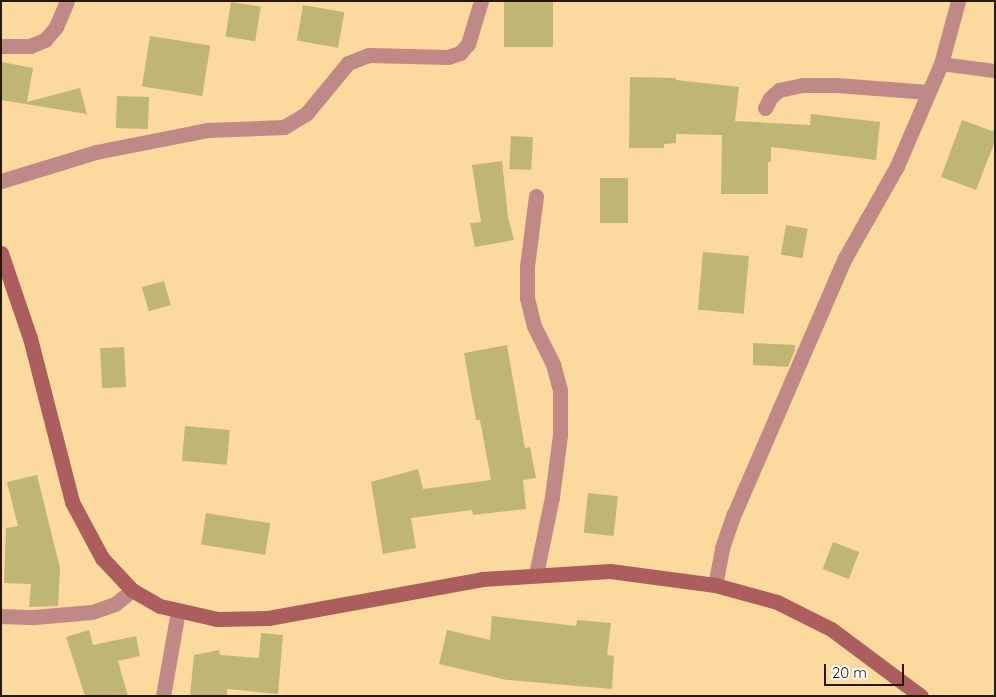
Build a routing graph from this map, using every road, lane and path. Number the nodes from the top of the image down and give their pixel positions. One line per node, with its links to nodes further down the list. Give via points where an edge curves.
1 (67, 1): 4 (street, via 56,27 46,40 30,46)
2 (481, 1): 9 (street, via 468,44 460,53 448,57 369,55 348,63 306,114 284,127 206,130 96,152)
3 (958, 1): 5 (street)
4 (1, 46)
5 (940, 64): 6 (lane); 7 (street)
6 (995, 71)
7 (929, 92): 8 (street, via 836,84 802,85 780,90 770,98); 13 (street, via 897,166 844,258 807,341 734,514 722,548)
8 (765, 108)
9 (1, 181)
10 (536, 196): 12 (street, via 527,266 527,298 534,326 553,364 560,391 560,436 552,497)
11 (1, 253): 14 (street, via 30,338 72,502 102,558)
12 (536, 574): 13 (street, via 610,571); 15 (street, via 482,579 268,618 217,619)
13 (715, 585): 17 (street, via 777,602 831,629)
14 (132, 590): 15 (street, via 160,606); 16 (street, via 115,604 92,612)
15 (178, 611): 18 (street)
16 (1, 616)
17 (919, 695)
18 (163, 696)

